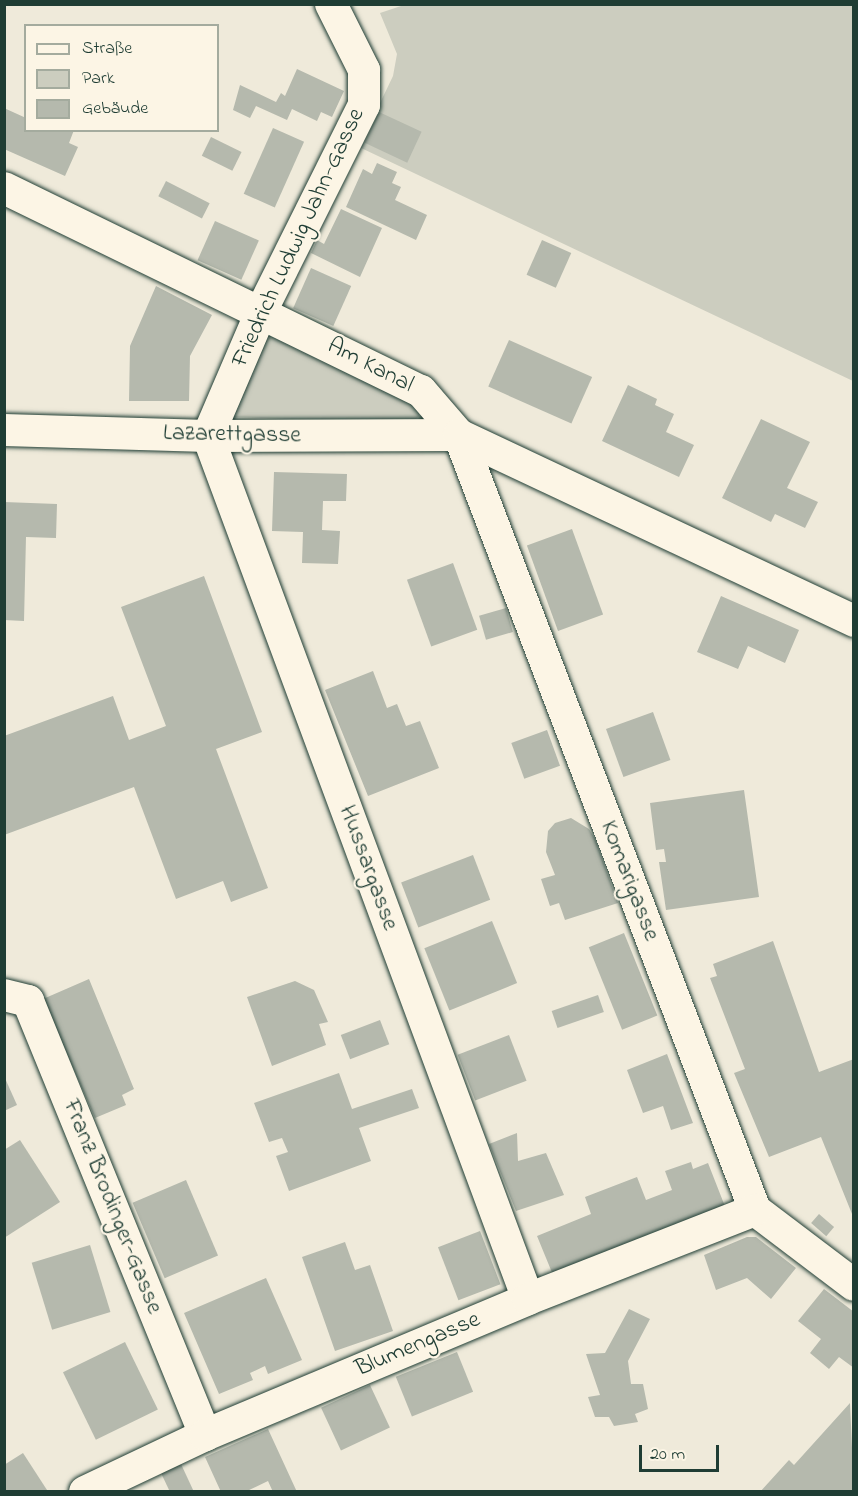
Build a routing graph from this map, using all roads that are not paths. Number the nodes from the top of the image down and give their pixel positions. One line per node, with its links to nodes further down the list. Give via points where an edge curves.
1 (331, 5): 3 (street, Friedrich Ludwig Jahn-Gasse, via 364,70 364,105)
2 (4, 188): 3 (street, Am Kanal)
3 (262, 310): 5 (street, Am Kanal, via 421,392); 6 (street, Friedrich Ludwig Jahn-Gasse)
4 (4, 430): 6 (street, Lazarettgasse)
5 (459, 435): 6 (street, Lazarettgasse); 7 (street, Am Kanal); 9 (street, Komarigasse)
6 (208, 436): 11 (street, Hussargasse)
7 (854, 621)
8 (4, 995): 12 (street, Franz Brodinger-Gasse, via 28,1001)
9 (755, 1210): 10 (street); 11 (street, Blumengasse)
10 (854, 1285)
11 (528, 1299): 12 (street, Blumengasse)
12 (205, 1435): 13 (street, Blumengasse)
13 (85, 1491)

